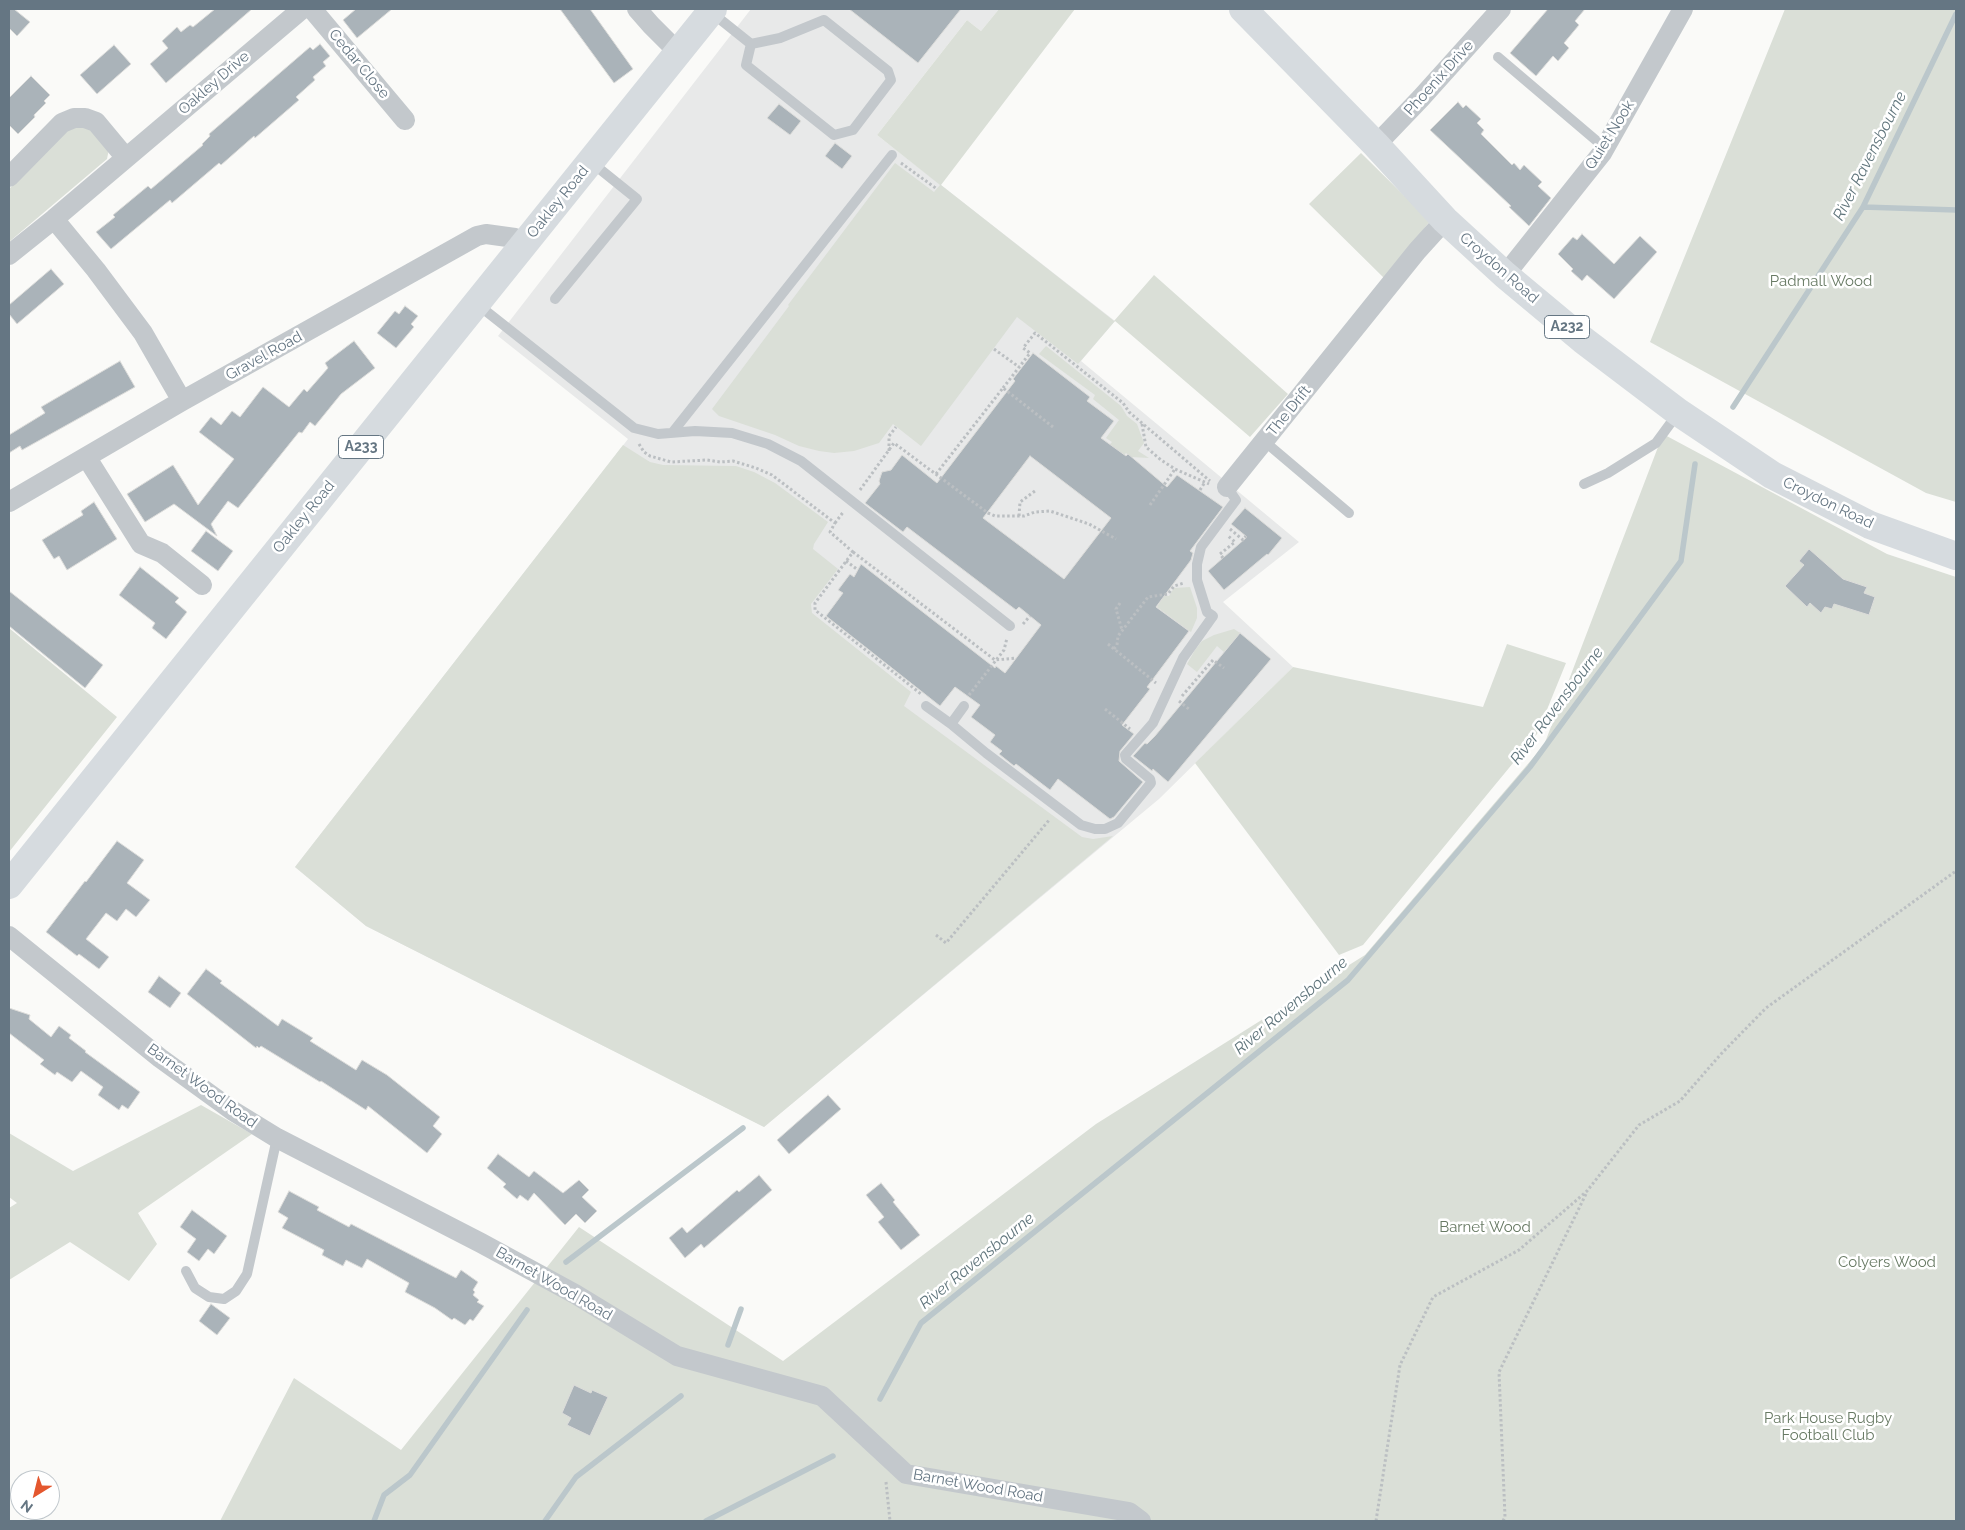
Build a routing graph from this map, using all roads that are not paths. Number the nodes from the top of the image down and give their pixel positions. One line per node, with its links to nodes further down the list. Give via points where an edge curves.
1 (302, 9): 15 (street, Oakley Drive)
2 (312, 9): 11 (street, Cedar Close)
3 (638, 9): 9 (street)
4 (1245, 9): 12 (main road, Croydon Road / A232)
5 (1501, 9): 12 (street, Phoenix Drive)
6 (1683, 9): 13 (street, Quiet Nook)
7 (712, 10): 8 (lane); 9 (main road, Oakley Road / A233)
8 (751, 44): 8 (lane, via 780,38 824,20 888,71 892,80 853,130 834,135 746,65)
9 (678, 52): 16 (main road, Oakley Road / A233)
10 (1498, 58): 13 (lane)
11 (405, 120)
12 (1376, 145): 19 (main road, Croydon Road / A232)
13 (1605, 148): 22 (street, Quiet Nook)
14 (892, 155): 27 (lane)
15 (126, 158): 17 (street, via 96,122 74,118 62,123); 18 (street, Oakley Drive)
16 (590, 162): 20 (main road, Oakley Road / A233); 23 (lane, via 636,199)
17 (9, 177)
18 (54, 219): 21 (street, Oakley Drive); 25 (street, via 143,333)
19 (1445, 220): 22 (main road, Croydon Road / A232); 28 (street, The Drift)
20 (523, 246): 24 (main road, Oakley Road / A233); 25 (street, Gravel Road, via 515,238 477,236)
21 (9, 255)
22 (1505, 275): 26 (main road, Croydon Road / A232, via 1582,340)
23 (555, 298)
24 (476, 304): 27 (lane, via 634,428 658,434); 40 (main road, Oakley Road / A233)
25 (182, 401): 29 (street, Gravel Road)
26 (1678, 412): 30 (lane, via 1656,443); 34 (main road, Croydon Road / A232, via 1747,460 1797,489 1870,525)
27 (672, 433): 36 (lane, via 732,433 768,444 801,461)
28 (1264, 441): 31 (street, The Drift); 33 (lane)
29 (87, 458): 32 (street, Gravel Road); 35 (street, via 141,544 162,553)
30 (1584, 484)
31 (1227, 487): 39 (lane, The Drift, via 1236,500 1201,547 1197,564 1197,580 1207,612 1213,616 1183,658 1153,723 1125,755 1150,779 1150,783 1118,823 1105,829 1081,825)
32 (9, 502)
33 (1349, 512)
34 (1956, 556)
35 (202, 584)
36 (1010, 626)
37 (926, 706): 39 (lane)
38 (964, 706): 39 (lane)
39 (951, 724)
40 (9, 885)
41 (9, 936): 42 (street, Barnet Wood Road, via 160,1058 233,1111)
42 (277, 1138): 43 (lane, via 247,1274 236,1291 224,1299 209,1298 195,1288); 44 (street, Barnet Wood Road, via 575,1294 677,1356 822,1396 906,1474 1129,1512)
43 (186, 1271)
44 (1141, 1521)

